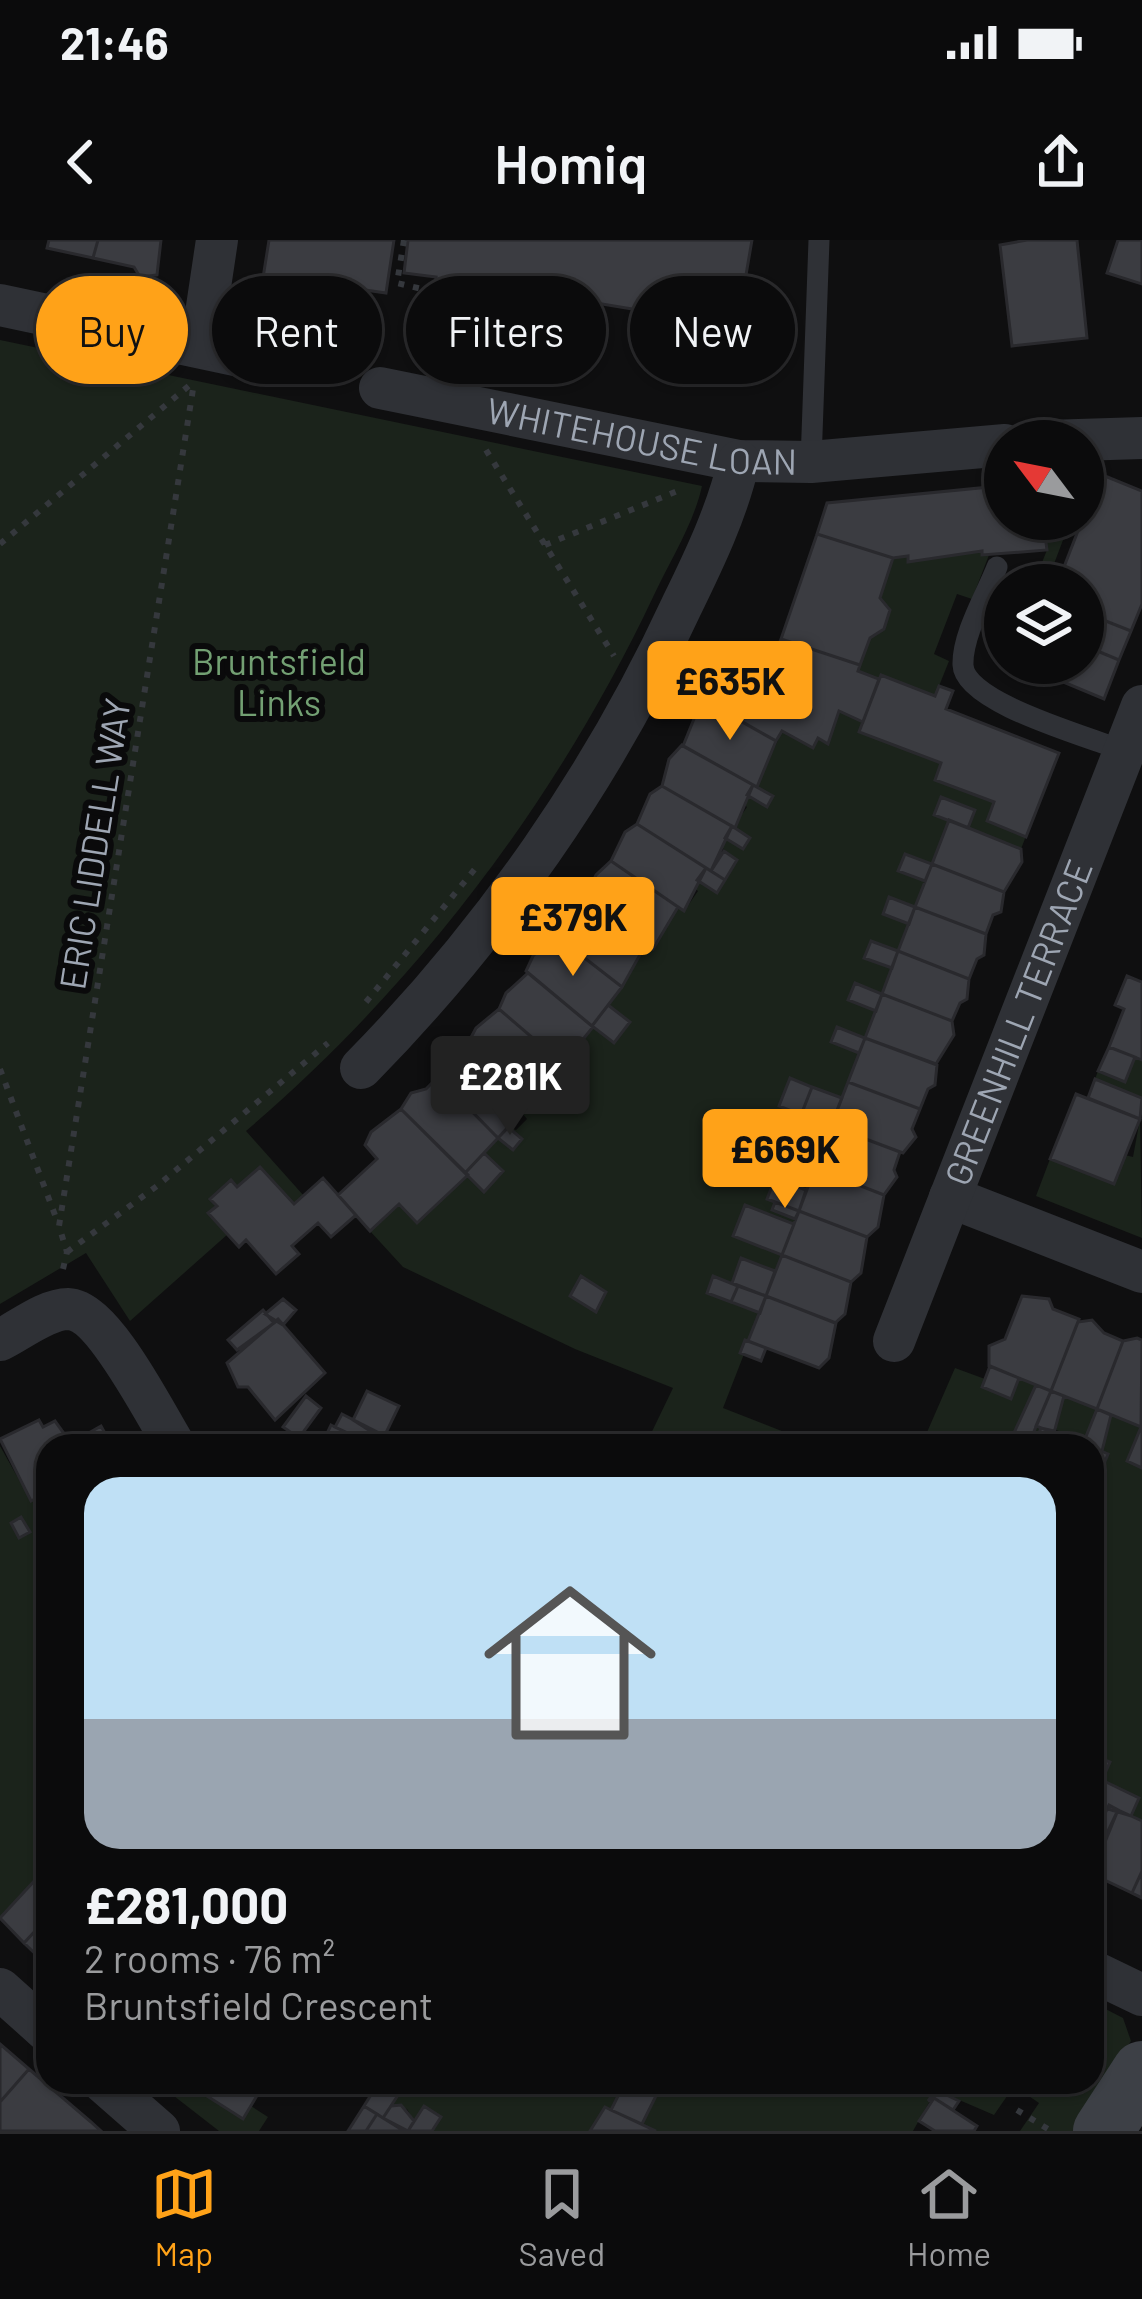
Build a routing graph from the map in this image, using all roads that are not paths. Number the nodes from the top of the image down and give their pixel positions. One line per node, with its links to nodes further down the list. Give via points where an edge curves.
1 (218, 240): 4 (street)
2 (819, 240): 12 (lane)
3 (0, 304): 4 (street)
4 (198, 364): 5 (street)
5 (212, 364)
6 (450, 384): 8 (lane)
7 (380, 388): 8 (street, WHITEHOUSE LOAN)
8 (449, 404): 13 (street, WHITEHOUSE LOAN)
9 (1142, 438): 10 (street)
10 (1104, 439)
11 (984, 447): 12 (street, WHITEHOUSE LOAN)
12 (811, 462): 13 (street, WHITEHOUSE LOAN)
13 (709, 468): 17 (street, via 720,525 659,656 586,784 457,961)
14 (984, 602): 16 (lane, via 962,661 970,685)
15 (1142, 706): 16 (street, GREENHILL TERRACE)
16 (1124, 751): 18 (street, GREENHILL TERRACE)
17 (348, 1052)
18 (950, 1197): 19 (street); 21 (street, GREENHILL TERRACE)
19 (1142, 1271)
20 (0, 1340): 22 (street, via 51,1314 72,1310 93,1321)
21 (895, 1340)
22 (167, 1434)
23 (1104, 1977): 25 (street)
24 (0, 1989): 26 (street)
25 (1142, 1995)
26 (36, 2021)
27 (1142, 2071): 30 (street)
28 (117, 2094): 29 (street)
29 (159, 2131)
30 (1103, 2131)

